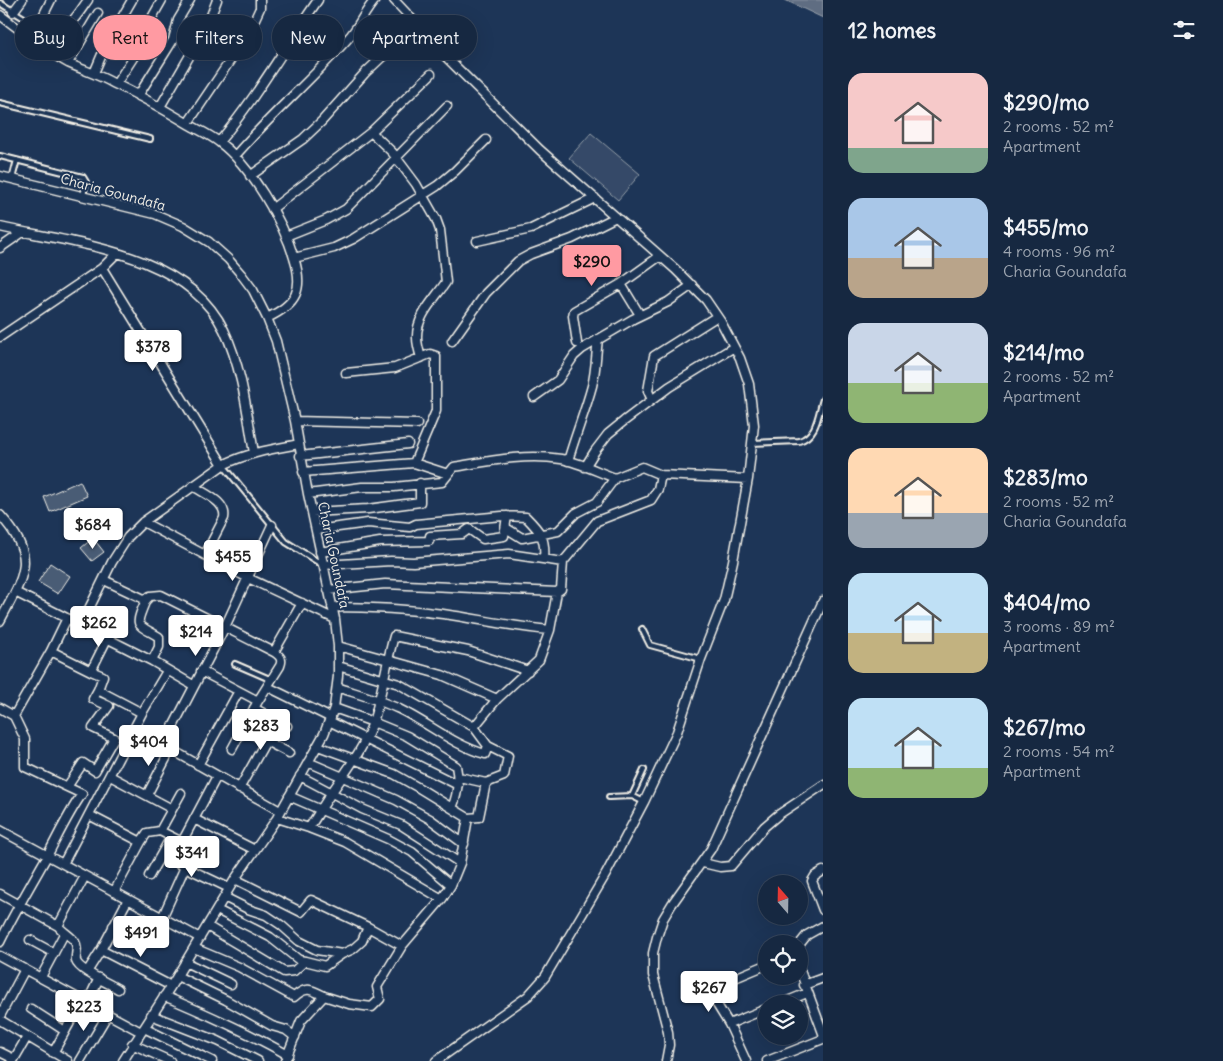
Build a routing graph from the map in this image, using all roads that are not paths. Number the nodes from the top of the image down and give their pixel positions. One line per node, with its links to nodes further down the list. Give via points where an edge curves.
1 (22, 0): 13 (street)
2 (51, 0): 16 (street)
3 (88, 0): 17 (street)
4 (132, 0): 23 (street)
5 (162, 0): 25 (street, via 145,30 146,38)
6 (190, 0): 26 (street, via 178,20 173,40)
7 (217, 0): 29 (street, via 207,26)
8 (260, 0): 30 (street, via 260,8 248,34)
9 (318, 0): 34 (street)
10 (375, 0): 36 (street, via 351,34)
11 (394, 0): 44 (street, via 496,108)
12 (0, 3): 13 (lane)
13 (13, 12): 15 (lane)
14 (98, 13): 22 (street)
15 (20, 15)
16 (44, 15)
17 (77, 15)
18 (0, 16): 19 (street)
19 (15, 26)
20 (64, 60): 22 (street)
21 (379, 60): 40 (street, via 304,138)
22 (68, 63): 23 (street)
23 (94, 74): 25 (street)
24 (431, 74): 31 (street)
25 (116, 84): 26 (street)
26 (138, 96): 29 (street)
27 (0, 103): 32 (lane)
28 (447, 106): 37 (street)
29 (160, 107): 30 (street)
30 (188, 123): 34 (street)
31 (371, 132): 37 (street); 45 (street)
32 (150, 139)
33 (486, 140): 42 (street, via 455,171)
34 (219, 142): 36 (street)
35 (0, 156): 38 (lane)
36 (235, 156): 40 (street)
37 (396, 158): 42 (street); 49 (street, via 340,213)
38 (17, 160): 41 (lane); 43 (lane, via 83,177 86,182)
39 (0, 176): 41 (street, Charia Goundafa)
40 (250, 176): 45 (street)
41 (12, 179): 43 (street, Charia Goundafa)
42 (423, 194): 54 (street, via 346,243); 66 (street, via 440,230 446,282 424,312 417,328)
43 (83, 196): 60 (street, Charia Goundafa, via 155,214 209,242 241,274)
44 (595, 198): 46 (street); 50 (street, via 531,229)
45 (272, 209): 49 (street)
46 (616, 217): 53 (street); 63 (street, via 518,261 486,293)
47 (0, 227): 48 (street)
48 (24, 232): 51 (street); 52 (street)
49 (286, 236): 54 (street)
50 (477, 242)
51 (0, 248)
52 (118, 253): 55 (street); 76 (street, via 189,286 213,312 231,349)
53 (660, 256): 56 (street); 57 (street)
54 (294, 258): 60 (street, via 299,280 294,296 287,308)
55 (102, 268): 61 (street); 80 (street)
56 (621, 284): 58 (street); 64 (street, via 574,311)
57 (692, 285): 58 (street); 59 (street)
58 (640, 316): 62 (street)
59 (716, 317): 65 (street); 70 (street, via 654,356 648,391)
60 (267, 318): 71 (street, Charia Goundafa, via 279,351)
61 (0, 337)
62 (598, 339): 68 (street, via 574,356 558,380); 78 (street, via 592,386)
63 (452, 341)
64 (577, 343)
65 (734, 346): 70 (street); 73 (street, via 749,384 754,425)
66 (420, 358): 67 (street, via 395,368); 79 (street, via 430,354 436,356 436,411)
67 (346, 373)
68 (534, 396)
69 (823, 399): 73 (lane, via 814,429 806,438)
70 (652, 400): 81 (street, via 608,434)
71 (295, 421): 72 (street); 74 (street, Charia Goundafa)
72 (417, 424)
73 (752, 443): 86 (street)
74 (299, 444): 76 (street); 77 (street, Charia Goundafa)
75 (408, 444): 77 (street)
76 (254, 452): 80 (street)
77 (300, 456): 82 (street, Charia Goundafa)
78 (568, 461): 81 (street); 83 (street, via 537,457 502,460 454,466)
79 (414, 463): 82 (street); 83 (street)
80 (223, 465): 88 (street); 94 (lane)
81 (585, 467): 85 (street)
82 (303, 472): 89 (street, Charia Goundafa)
83 (448, 474): 87 (street, via 442,482)
84 (661, 475): 85 (street, via 642,467); 86 (street); 101 (street, via 651,500 597,520)
85 (615, 478): 97 (street, via 597,502 576,513 558,531)
86 (748, 479): 123 (street, via 724,600)
87 (420, 484): 89 (street); 90 (street, via 420,502)
88 (193, 486): 93 (street); 99 (street, via 220,504 225,512)
89 (308, 494): 90 (street, Charia Goundafa)
90 (312, 512): 96 (street, Charia Goundafa)
91 (0, 515): 106 (street, via 23,546 25,558)
92 (507, 516): 95 (street); 96 (street, via 410,527 368,523); 97 (street, via 526,517)
93 (143, 522): 99 (street); 104 (street, via 120,547)
94 (272, 525): 102 (lane, via 286,542); 103 (street)
95 (506, 528): 97 (street, via 522,538); 98 (street, via 504,536 483,539 469,529 462,534 430,536 429,541 380,542)
96 (316, 530): 98 (street, Charia Goundafa)
97 (540, 534): 100 (street, via 545,546)
98 (320, 552): 102 (street, Charia Goundafa)
99 (205, 555): 103 (street)
100 (544, 559): 101 (street); 102 (street, via 509,554)
101 (563, 562): 107 (street, via 561,589)
102 (323, 565): 105 (street, Charia Goundafa)
103 (248, 578): 110 (street); 116 (street)
104 (104, 580): 108 (street); 115 (street)
105 (328, 590): 107 (street, via 385,584); 111 (street, Charia Goundafa)
106 (15, 592): 112 (street); 114 (street)
107 (556, 592): 118 (street)
108 (146, 600): 116 (street, via 150,596 161,596); 125 (street, via 138,622 159,638)
109 (823, 601): 198 (street, via 716,838)
110 (302, 603): 113 (street); 122 (street)
111 (332, 607): 113 (street, Charia Goundafa); 118 (street, via 397,609)
112 (67, 618): 115 (street); 121 (street)
113 (335, 619): 120 (street, Charia Goundafa)
114 (0, 620)
115 (81, 625): 119 (street)
116 (225, 627): 122 (street); 130 (street)
117 (642, 629): 123 (lane, via 650,645)
118 (550, 630): 131 (street, via 540,660)
119 (107, 639): 125 (street); 128 (street)
120 (338, 646): 124 (street); 127 (street, Charia Goundafa)
121 (51, 650): 128 (street); 144 (street)
122 (274, 652): 133 (street, via 282,663)
123 (701, 659): 178 (street, via 677,732)
124 (388, 660): 131 (street, via 394,636 468,651); 132 (street); 138 (street, via 442,675)
125 (152, 661): 129 (street)
126 (235, 664): 133 (lane)
127 (338, 666): 132 (street); 135 (street, Charia Goundafa)
128 (91, 671): 136 (street, via 103,676)
129 (167, 671): 134 (street); 143 (street)
130 (201, 671): 134 (street); 137 (street)
131 (528, 671): 138 (street)
132 (385, 680): 139 (street); 148 (street, via 399,684)
133 (270, 683): 140 (street); 145 (street)
134 (193, 685): 153 (street)
135 (337, 687): 139 (street); 142 (street, Charia Goundafa)
136 (98, 690): 143 (street); 170 (street, via 93,699 109,706 93,728 114,738 95,771 83,764)
137 (239, 691): 140 (street); 161 (street)
138 (496, 699): 148 (street)
139 (378, 701): 146 (street); 155 (street, via 399,709 468,749 485,754)
140 (256, 704): 147 (street); 150 (street)
141 (0, 708): 144 (street)
142 (334, 708): 145 (street, Charia Goundafa); 146 (street)
143 (142, 713): 149 (street)
144 (14, 716): 170 (street, via 25,739 25,767)
145 (330, 720): 151 (street); 154 (street, Charia Goundafa)
146 (373, 722): 151 (street); 167 (street, via 407,736 456,766)
147 (287, 726)
148 (474, 727): 155 (street)
149 (135, 729): 153 (street); 163 (street)
150 (243, 729): 152 (street); 157 (street)
151 (366, 739): 159 (street); 167 (street)
152 (266, 741): 158 (street); 171 (street)
153 (164, 744): 156 (street)
154 (318, 746): 159 (street); 160 (street, Charia Goundafa)
155 (488, 746): 168 (street, via 508,756 504,776)
156 (171, 749): 161 (street); 174 (street)
157 (232, 749)
158 (289, 753)
159 (355, 760): 166 (street); 179 (street, via 394,774)
160 (308, 762): 165 (street, Charia Goundafa); 166 (street)
161 (198, 765): 164 (street)
162 (644, 770): 176 (lane)
163 (110, 776): 174 (street); 182 (street)
164 (217, 776): 171 (street); 185 (street)
165 (300, 776): 173 (street); 175 (street, Charia Goundafa)
166 (343, 778): 173 (street); 192 (street, via 396,800)
167 (458, 781): 168 (street); 179 (street)
168 (486, 782): 184 (street, via 479,817)
169 (823, 785): 198 (street, via 764,827 731,866)
170 (66, 787): 196 (street, via 82,794)
171 (239, 788): 183 (street)
172 (181, 792): 180 (street)
173 (332, 793): 181 (street); 197 (street, via 401,825)
174 (147, 795): 180 (street)
175 (289, 796): 181 (street); 183 (street, Charia Goundafa)
176 (632, 796): 177 (lane); 178 (lane)
177 (609, 797)
178 (644, 802): 275 (street, via 545,977 528,996)
179 (452, 808): 184 (street)
180 (172, 809): 188 (street)
181 (322, 810): 186 (street); 205 (street, via 412,852)
182 (89, 815): 190 (street); 199 (street)
183 (278, 815): 186 (street); 194 (street, Charia Goundafa)
184 (468, 818): 192 (street)
185 (194, 819): 191 (street); 194 (street)
186 (309, 828): 211 (street, via 346,842)
187 (0, 830): 196 (street)
188 (160, 832): 189 (street); 190 (street, via 147,833)
189 (171, 837): 191 (street); 195 (street)
190 (141, 842): 207 (street)
191 (182, 842): 193 (street)
192 (464, 844): 197 (street)
193 (198, 850)
194 (255, 850): 204 (street, Charia Goundafa)
195 (162, 853): 200 (street); 203 (street)
196 (47, 856): 199 (street); 212 (street)
197 (460, 862): 205 (street)
198 (702, 862): 276 (street, via 663,920 653,953 654,982 668,1032)
199 (63, 864): 202 (street)
200 (185, 867): 206 (street); 215 (street)
201 (823, 871): 214 (street, via 812,880)
202 (85, 876): 207 (street); 216 (street)
203 (149, 876)
204 (235, 879): 206 (street, Charia Goundafa); 220 (street, via 301,912 311,900)
205 (452, 885): 211 (street)
206 (229, 888): 209 (street, Charia Goundafa)
207 (114, 892): 210 (street)
208 (0, 894): 212 (street)
209 (224, 897): 213 (street, Charia Goundafa); 231 (street, via 266,915 299,941 317,950)
210 (128, 899): 215 (street); 217 (street)
211 (442, 899): 227 (street)
212 (19, 903): 216 (street); 225 (street)
213 (217, 910): 218 (street, Charia Goundafa); 233 (street, via 270,937 298,960)
214 (823, 910)
215 (162, 918): 223 (street)
216 (58, 926): 221 (street)
217 (113, 926): 226 (street); 229 (street)
218 (207, 926): 223 (street, Charia Goundafa); 233 (street, via 284,972 294,971)
219 (823, 926): 222 (street)
220 (368, 927): 227 (street); 231 (street, via 362,941)
221 (64, 934): 230 (street); 237 (street, via 75,942 76,960)
222 (807, 935)
223 (200, 938): 228 (street, Charia Goundafa)
224 (30, 940): 230 (street)
225 (0, 942)
226 (145, 943)
227 (402, 946): 249 (street, via 377,987 380,999 372,1007)
228 (194, 948): 234 (street, Charia Goundafa); 249 (street, via 239,967 294,997 301,990 311,989)
229 (101, 950): 237 (street); 244 (street)
230 (54, 953): 239 (street)
231 (342, 954): 233 (street, via 325,966)
232 (0, 956): 236 (street)
233 (305, 961)
234 (185, 962): 238 (street, Charia Goundafa); 242 (street)
235 (758, 968): 257 (street, via 722,982 715,988 714,998)
236 (25, 969): 239 (street); 254 (street)
237 (87, 972): 240 (street)
238 (177, 976): 244 (street, Charia Goundafa); 262 (street)
239 (41, 977): 250 (street)
240 (99, 978): 245 (street); 250 (street)
241 (823, 978): 246 (street)
242 (231, 984)
243 (805, 985): 246 (street)
244 (171, 986): 248 (street, Charia Goundafa)
245 (118, 989)
246 (806, 989): 247 (street); 260 (street)
247 (796, 995)
248 (164, 996): 255 (street, Charia Goundafa); 267 (street, via 258,1038)
249 (324, 996): 262 (street, via 301,1021)
250 (84, 1002): 253 (street); 258 (street)
251 (31, 1009): 258 (street)
252 (758, 1012): 257 (street)
253 (108, 1014): 259 (street); 270 (street)
254 (0, 1016)
255 (151, 1016): 259 (street, Charia Goundafa); 274 (street, via 218,1041)
256 (0, 1020): 261 (street)
257 (729, 1024): 277 (street)
258 (65, 1030): 266 (street)
259 (143, 1030): 264 (street, Charia Goundafa); 273 (street)
260 (823, 1033)
261 (27, 1037): 266 (street); 268 (street)
262 (295, 1037): 267 (street)
263 (823, 1039): 278 (street)
264 (132, 1044): 271 (street, Charia Goundafa); 272 (street)
265 (0, 1052): 268 (street)
266 (53, 1053): 269 (street)
267 (287, 1058)
268 (14, 1060)
269 (68, 1061)
270 (80, 1061)
271 (123, 1061)
272 (170, 1061)
273 (212, 1061)
274 (258, 1061)
275 (436, 1061)
276 (666, 1061)
277 (746, 1061)
278 (767, 1061)

